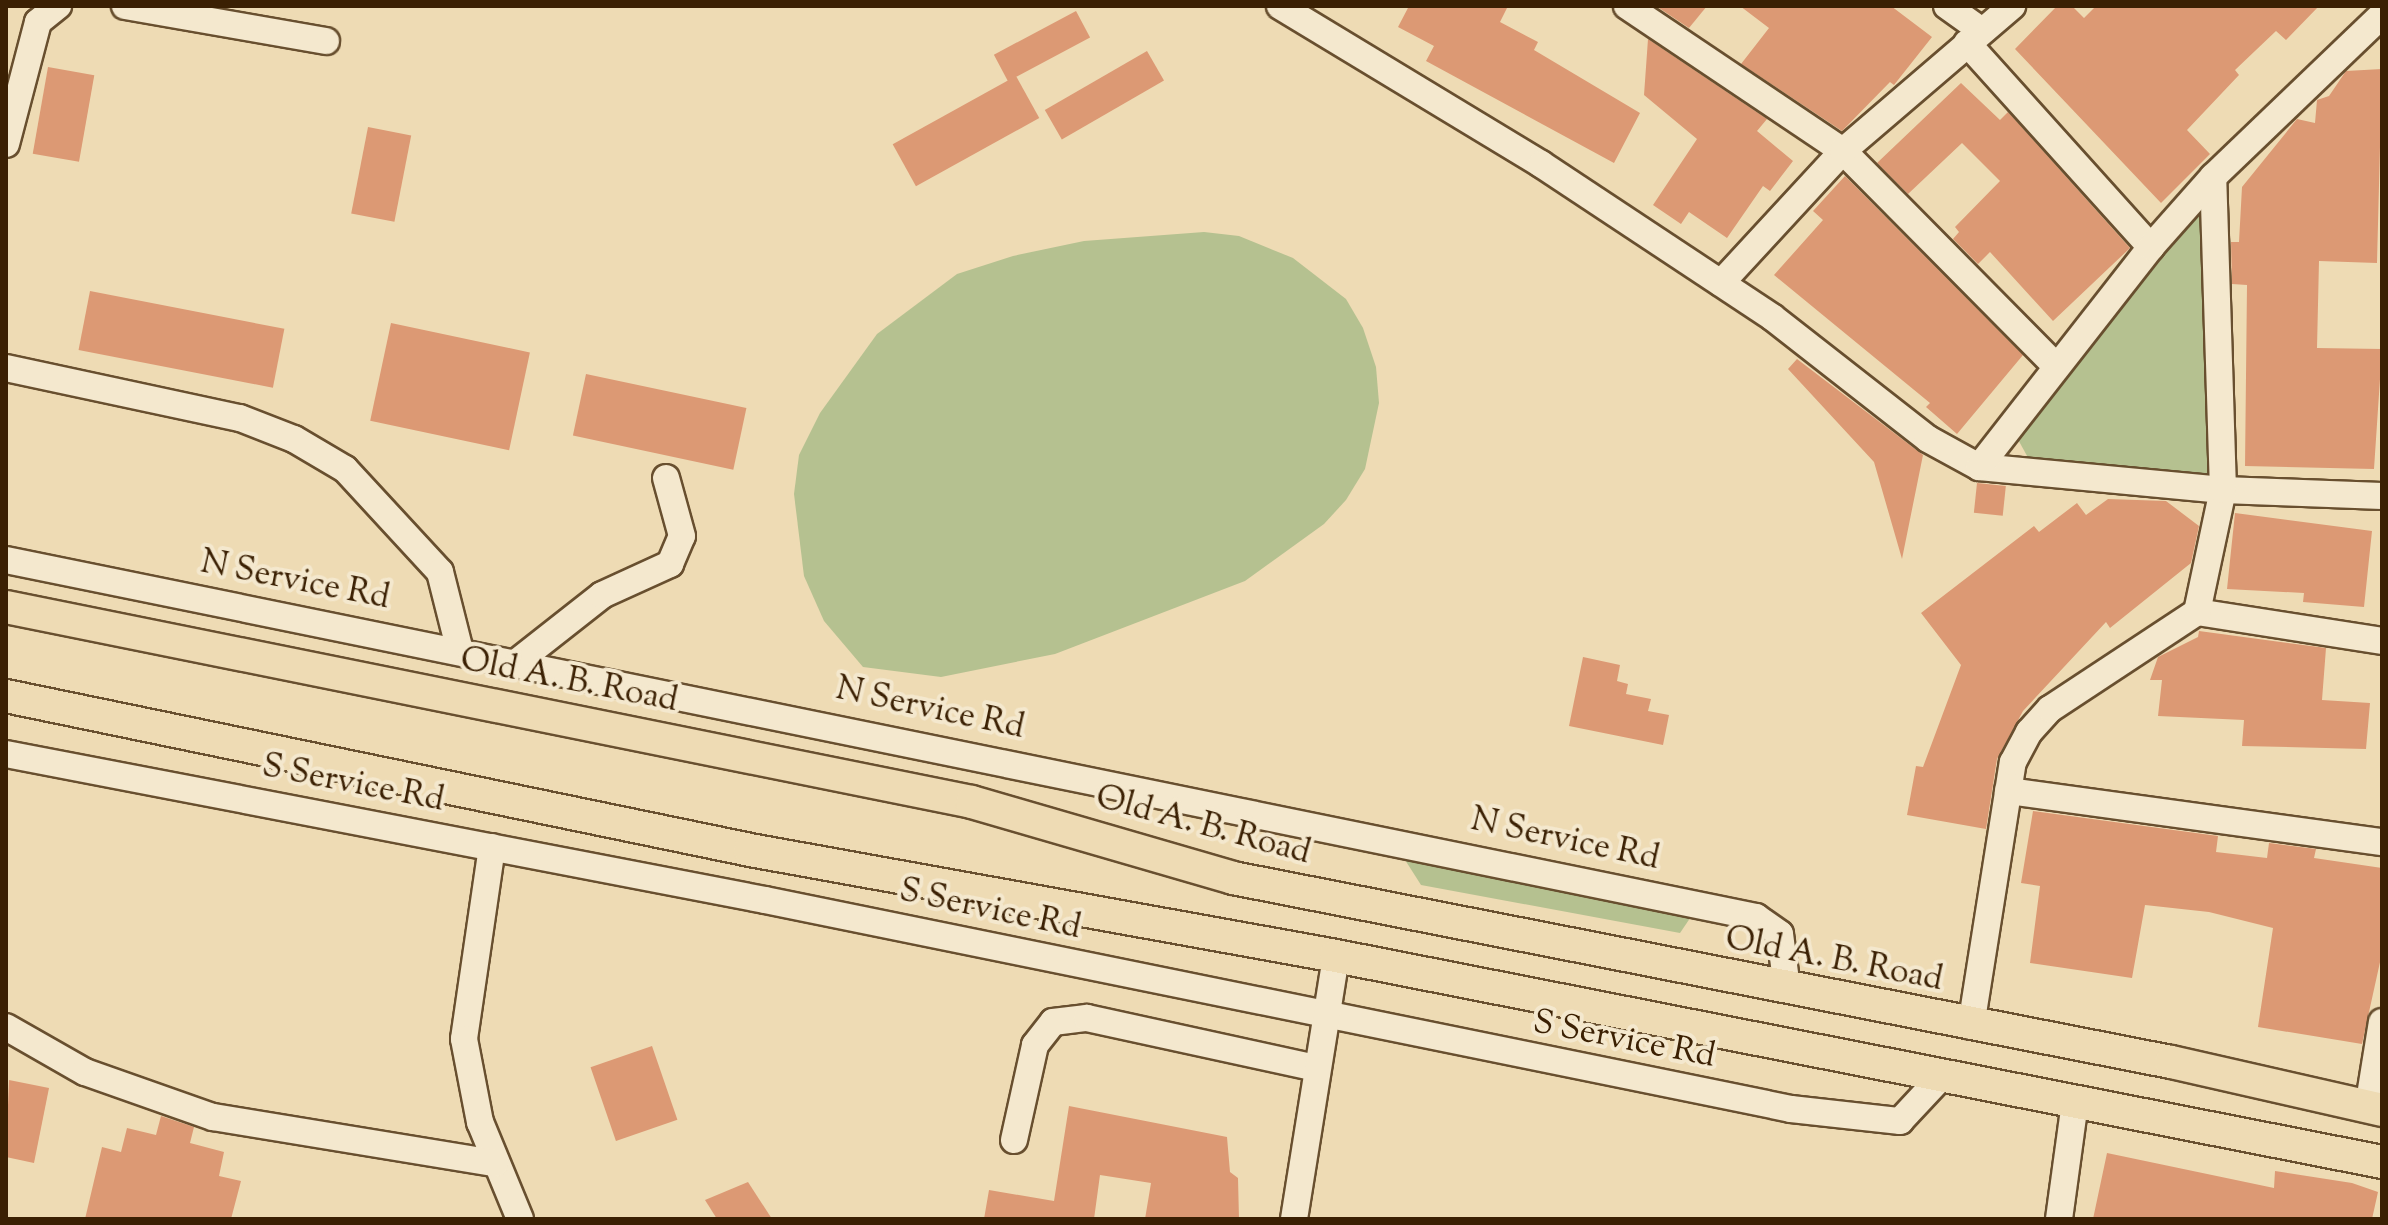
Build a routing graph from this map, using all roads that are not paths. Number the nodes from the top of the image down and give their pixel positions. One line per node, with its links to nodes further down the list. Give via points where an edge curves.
1 (58, 6): 10 (street, via 38,22)
2 (125, 6): 9 (street)
3 (1280, 6): 14 (street, via 1541,164)
4 (1627, 6): 11 (street)
5 (1947, 6): 8 (street)
6 (2012, 6): 8 (street)
7 (2382, 15): 12 (street)
8 (1974, 37): 11 (street); 13 (street)
9 (326, 41)
10 (6, 144)
11 (1843, 151): 14 (street); 15 (street)
12 (2213, 177): 13 (street); 19 (street)
13 (2151, 247): 15 (street)
14 (1721, 283): 17 (street, via 1928,439)
15 (2055, 365): 17 (street)
16 (6, 368): 25 (street, via 240,418 294,439 345,469 440,572)
17 (1979, 467): 19 (street)
18 (666, 478): 26 (street, via 682,536 670,564 602,595)
19 (2223, 490): 20 (street); 23 (street)
20 (2382, 496)
21 (6, 560): 25 (street, N Service Rd)
22 (14, 608): 33 (main road, Old A. B. Road, via 972,802 1233,878)
23 (2197, 612): 24 (street); 29 (street, via 2050,709 2013,762)
24 (2382, 641)
25 (460, 651): 26 (street, N Service Rd)
26 (517, 662): 33 (street, N Service Rd, via 1756,917 1780,934)
27 (6, 696): 32 (main road, via 942,886)
28 (6, 754): 31 (street, S Service Rd)
29 (2008, 791): 30 (street); 36 (street)
30 (2382, 842)
31 (492, 847): 34 (street, S Service Rd); 44 (street, via 464,1039)
32 (1336, 956): 34 (street); 39 (main road)
33 (1787, 989): 36 (main road, Old A. B. Road)
34 (1325, 1017): 38 (street); 39 (street, S Service Rd, via 1791,1109 1900,1121)
35 (2382, 1022): 41 (street)
36 (1971, 1026): 41 (main road, Old A. B. Road)
37 (6, 1027): 44 (street, via 85,1072 213,1117)
38 (1317, 1068): 42 (street, via 1087,1018 1053,1022 1035,1045); 46 (street)
39 (1941, 1077): 40 (main road)
40 (2075, 1102): 43 (main road); 47 (street)
41 (2375, 1109)
42 (1014, 1140)
43 (2382, 1162)
44 (495, 1163): 45 (street)
45 (520, 1219)
46 (1294, 1219)
47 (2059, 1219)

